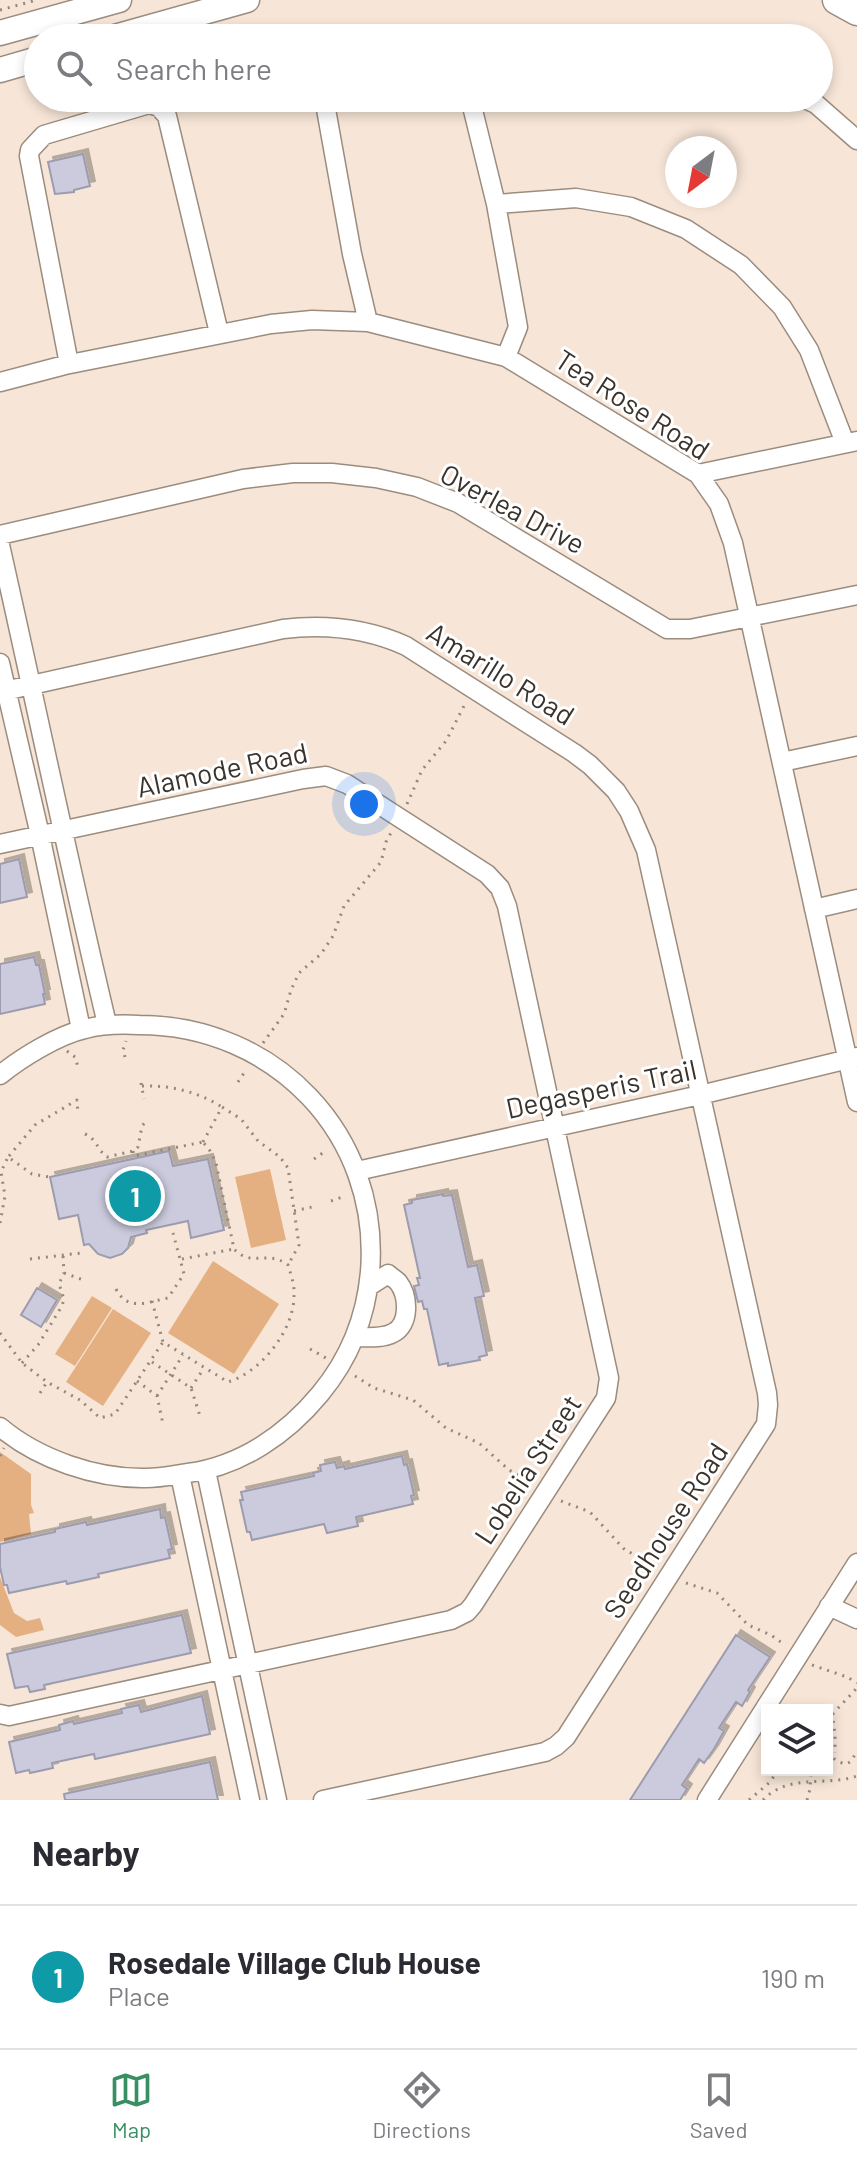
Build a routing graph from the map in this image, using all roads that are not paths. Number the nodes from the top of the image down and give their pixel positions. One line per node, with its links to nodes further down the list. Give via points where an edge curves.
1 (119, 0): 5 (main road)
2 (247, 0): 6 (main road)
3 (837, 0): 4 (highway)
4 (857, 11)
5 (32, 24)
6 (161, 24)
7 (24, 26): 8 (main road)
8 (0, 33)
9 (24, 63): 10 (main road)
10 (0, 70)
11 (122, 112): 21 (street, via 44,135 30,150)
12 (163, 112): 19 (street)
13 (327, 112): 18 (street)
14 (473, 112): 17 (street)
15 (825, 112): 16 (street)
16 (857, 140)
17 (496, 204): 20 (street, via 518,327); 23 (street, via 576,198 631,207 686,229 741,265 782,307 809,350)
18 (368, 322): 19 (street, Tea Rose Road, via 312,320); 20 (street, Tea Rose Road)
19 (219, 333): 21 (street, Tea Rose Road)
20 (506, 357): 24 (street, Tea Rose Road)
21 (69, 364): 22 (street, Tea Rose Road)
22 (0, 382)
23 (851, 442): 24 (street)
24 (698, 474): 28 (street, Tea Rose Road, via 719,504)
25 (0, 535): 28 (street, Overlea Drive, via 243,479 293,473 361,476 417,487 458,503 667,629)
26 (0, 545): 30 (street)
27 (857, 595): 28 (street, Overlea Drive)
28 (750, 617): 33 (street, Tea Rose Road)
29 (0, 663): 31 (street)
30 (32, 685): 31 (street, Amarillo Road); 34 (street); 43 (street, Amarillo Road, via 302,627 377,634 406,646 574,753 604,777 629,811 651,867)
31 (3, 691): 35 (street)
32 (857, 746): 33 (street)
33 (782, 762): 38 (street, Tea Rose Road)
34 (62, 831): 35 (street, Alamode Road); 39 (street); 45 (street, Alamode Road, via 314,776 347,784 487,874 500,888)
35 (40, 835): 36 (street, Alamode Road); 40 (street)
36 (0, 844)
37 (857, 899): 38 (street)
38 (814, 909): 41 (street, Tea Rose Road)
39 (107, 1024): 40 (street); 46 (street, via 184,1028 256,1055 321,1109)
40 (81, 1029): 42 (street)
41 (852, 1058): 43 (street, Degasperis Trail); 44 (street, Tea Rose Road)
42 (0, 1075)
43 (700, 1095): 45 (street, Degasperis Trail); 60 (street, Seedhouse Road, via 768,1405 766,1424 556,1746)
44 (857, 1102)
45 (554, 1127): 46 (street, Degasperis Trail); 55 (street, Lobelia Street, via 609,1378 606,1398 473,1605 460,1616)
46 (357, 1171): 47 (street, via 369,1223)
47 (368, 1287): 48 (street); 48 (street, via 388,1274 404,1294 406,1314 396,1332)
48 (355, 1337): 50 (street, via 331,1381 307,1410 253,1451)
49 (0, 1427): 51 (street, via 66,1464 118,1477)
50 (206, 1471): 51 (street); 55 (street)
51 (180, 1475): 56 (street)
52 (857, 1563): 53 (street)
53 (829, 1606): 54 (street); 61 (street)
54 (857, 1619)
55 (248, 1664): 56 (street, Lobelia Street); 59 (street)
56 (221, 1670): 57 (street, Lobelia Street); 58 (street)
57 (0, 1714)
58 (250, 1800)
59 (277, 1800)
60 (323, 1800)
61 (707, 1800)

